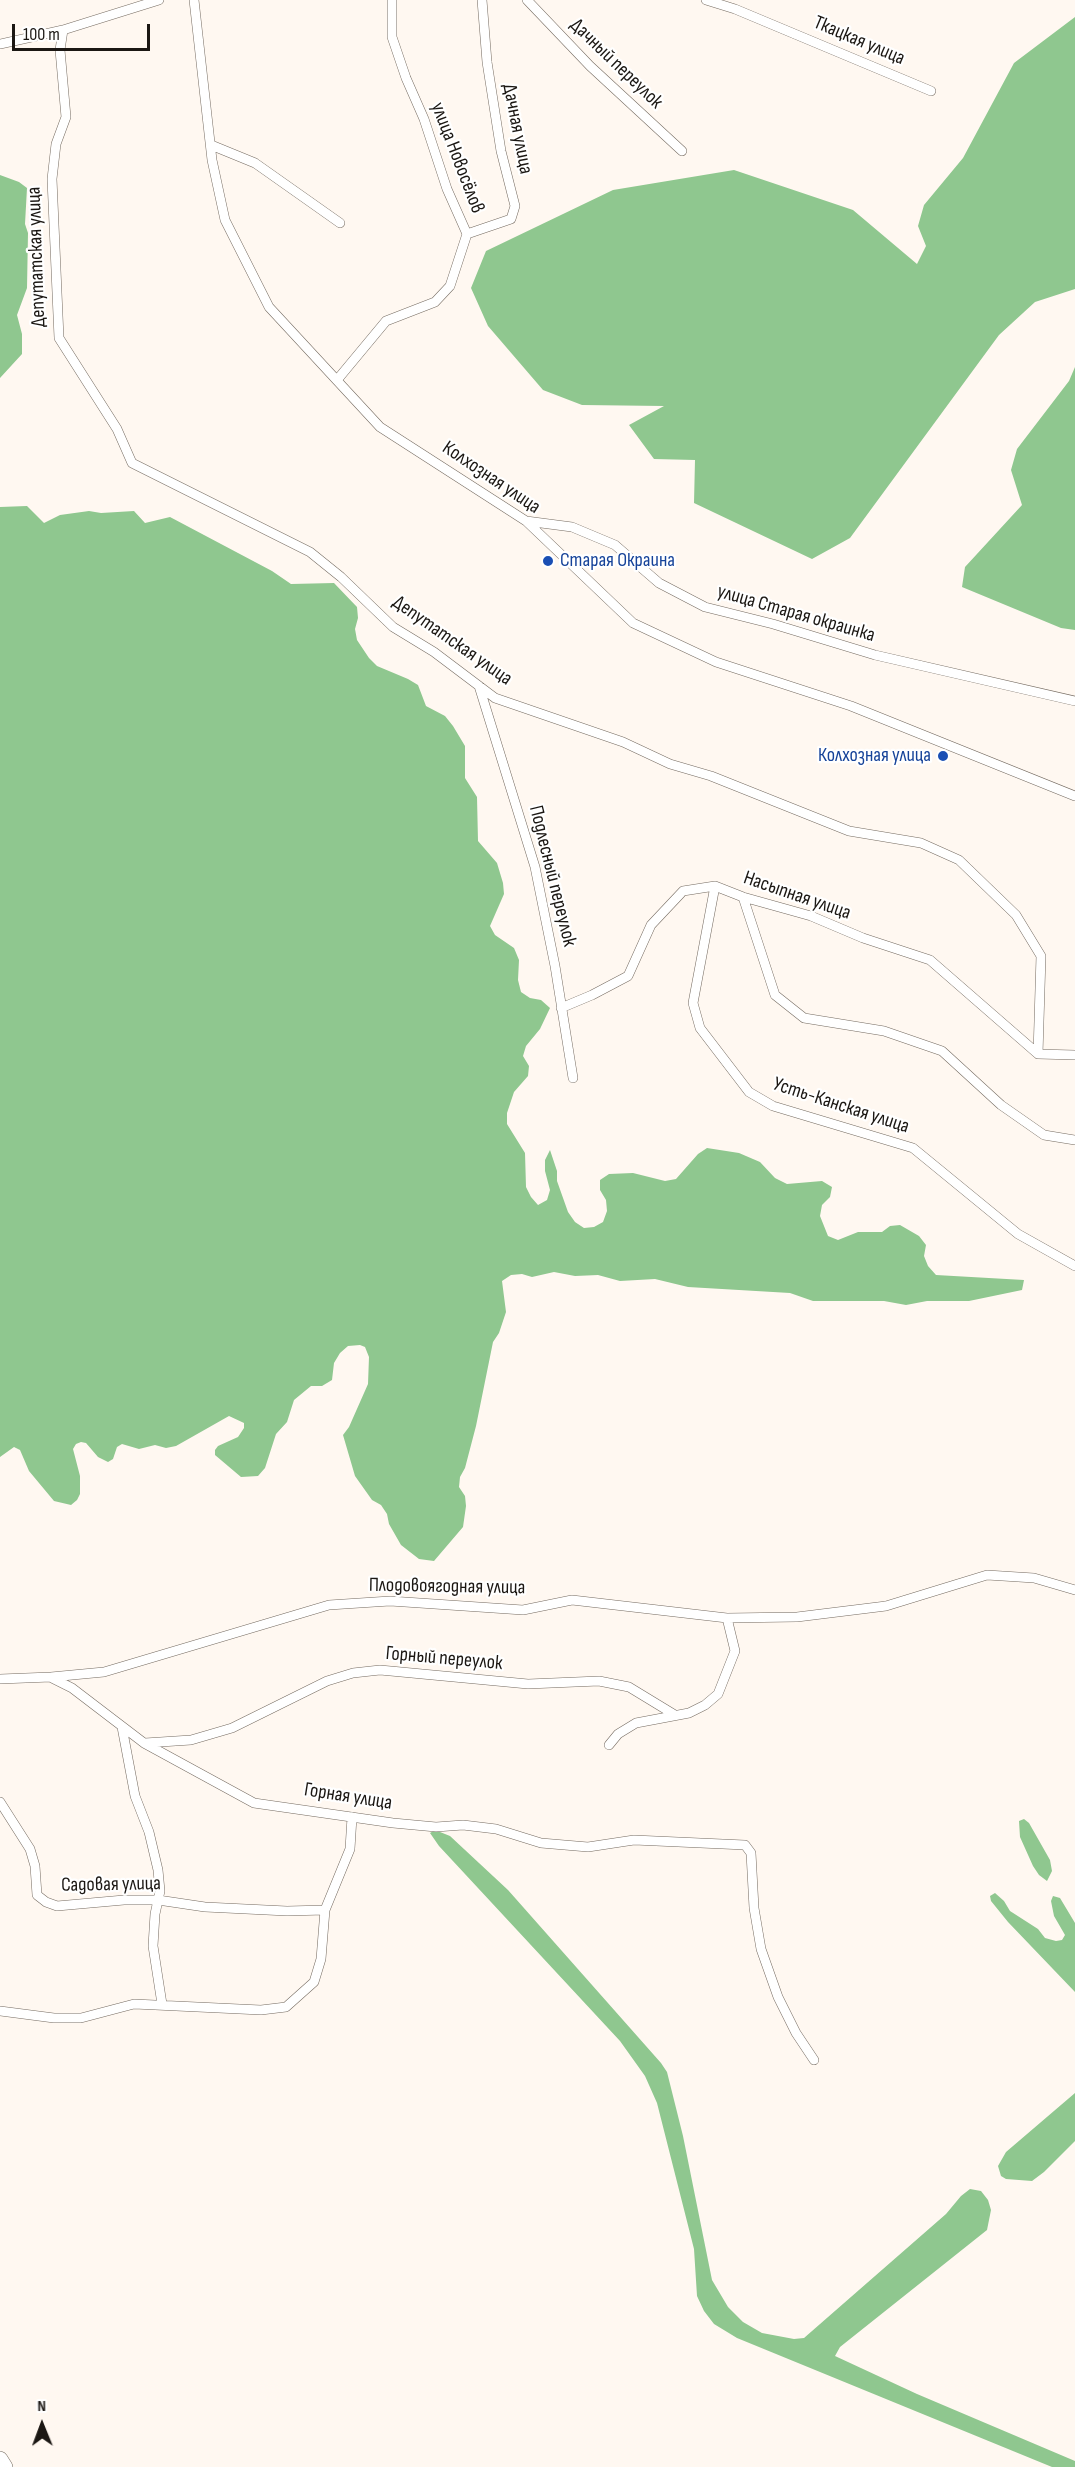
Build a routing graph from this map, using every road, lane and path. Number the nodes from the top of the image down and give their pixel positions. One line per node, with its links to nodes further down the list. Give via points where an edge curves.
1 (159, 0): 7 (street)
2 (194, 0): 10 (street, Колхозная улица)
3 (392, 0): 13 (street, улица Новосёлов, via 392,37 447,189)
4 (482, 0): 13 (street, Дачная улица, via 499,140 515,206 511,219)
5 (527, 0): 11 (street, Дачный переулок, via 590,66)
6 (706, 0): 9 (street, Ткацкая улица)
7 (63, 30): 8 (street); 16 (street, Депутатская улица, via 60,50 66,117 56,144 52,179 59,338 117,429 132,463 310,552 393,627)
8 (0, 44)
9 (931, 91)
10 (211, 145): 12 (street, via 255,163); 14 (street, Колхозная улица, via 225,220 269,307)
11 (682, 151)
12 (340, 223)
13 (468, 234): 14 (street, улица Новосёлов, via 450,286 435,302 386,321)
14 (338, 380): 15 (street, Колхозная улица, via 380,427)
15 (526, 521): 17 (street, улица Старая окраинка, via 572,527 615,546 660,583 705,607 875,655); 18 (street, Колхозная улица, via 633,623 716,662 851,706)
16 (479, 686): 21 (street, Подлесный переулок, via 535,867); 22 (street, Депутатская улица, via 495,698 623,742 670,764 711,776 849,831 921,843 959,860 1017,915 1041,956)
17 (1075, 701)
18 (1075, 796)
19 (715, 886): 20 (street, Насыпная улица); 21 (street, Насыпная улица, via 683,891 651,925 628,976); 26 (street, Усть-Канская улица, via 693,1003 700,1028 749,1092 783,1109 913,1148 1018,1234)
20 (743, 897): 22 (street, Насыпная улица, via 811,916 930,960); 25 (street, via 775,995 804,1018 884,1031 942,1051 1000,1104 1044,1135)
21 (561, 1008): 24 (street, Подлесный переулок)
22 (1038, 1054): 23 (street)
23 (1075, 1055)
24 (573, 1078)
25 (1075, 1140)
26 (1075, 1266)
27 (1075, 1590): 28 (street, Плодовоягодная улица, via 1034,1578 987,1575 886,1606 797,1617)
28 (727, 1618): 29 (street, Плодовоягодная улица, via 572,1600 523,1610 390,1601 329,1605 104,1672); 31 (street, via 735,1651 718,1694 689,1713)
29 (51, 1677): 30 (street, Плодовоягодная улица); 32 (street, Горная улица, via 72,1688)
30 (0, 1679)
31 (675, 1714): 33 (street, Горный переулок, via 630,1687 599,1681 528,1684 380,1670 327,1681 232,1728 191,1740); 34 (street, via 636,1723)
32 (122, 1727): 33 (street, Горная улица); 37 (street, via 135,1796 154,1852)
33 (144, 1743): 36 (street, Горная улица, via 254,1803)
34 (609, 1745)
35 (0, 1802): 37 (street, Садовая улица, via 30,1849 37,1895 46,1902 57,1906)
36 (352, 1818): 38 (street, via 350,1849); 41 (street, Горная улица, via 496,1829 541,1843 588,1847 634,1840 745,1845 751,1853 761,1949 778,1997)
37 (158, 1900): 38 (street, Садовая улица, via 205,1907); 39 (street, via 153,1946)
38 (326, 1910): 39 (street, via 321,1959 314,1982 286,2007 261,2010)
39 (162, 2004): 40 (street, via 134,2004 81,2018)
40 (0, 2011)
41 (814, 2060)
42 (0, 2459): 43 (main road)
43 (5, 2467)

